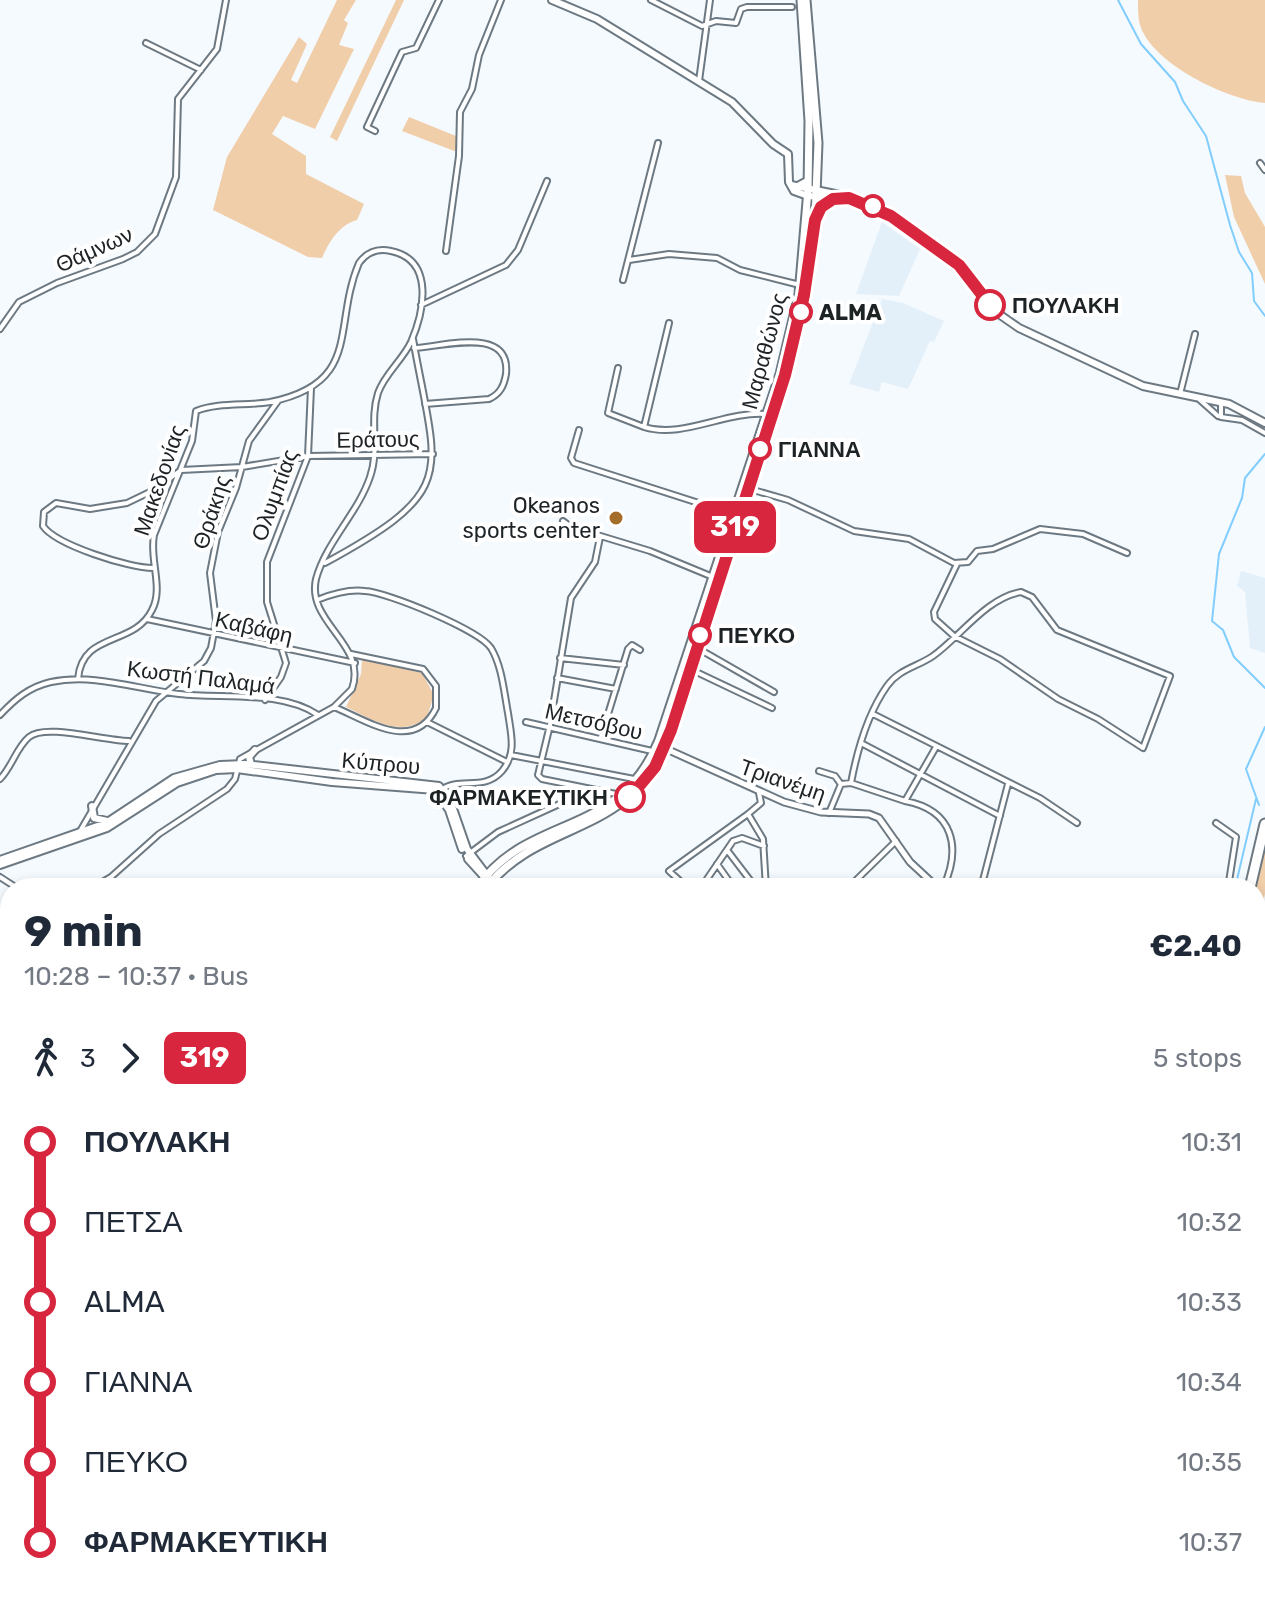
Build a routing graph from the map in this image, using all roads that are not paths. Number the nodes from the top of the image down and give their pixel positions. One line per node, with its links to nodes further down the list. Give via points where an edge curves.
1 (226, 0): 13 (street, Θάμνων, via 220,44)
2 (439, 0): 15 (street, via 416,48 402,52 391,74 367,127)
3 (501, 0): 26 (street, via 460,112)
4 (552, 0): 14 (main road, via 597,19)
5 (651, 0): 10 (street)
6 (710, 0): 10 (street)
7 (795, 0): 9 (street)
8 (804, 0): 11 (main road, Μαραθώνος); 22 (main road, Μαραθώνος, via 818,120)
9 (792, 7): 10 (street, via 743,7 736,23); 11 (street)
10 (705, 24): 14 (street)
11 (804, 27): 19 (main road, Μαραθώνος)
12 (146, 43): 13 (street)
13 (201, 71): 32 (street, Θάμνων, via 178,99 176,177 155,234 123,259 19,302)
14 (699, 83): 21 (main road, via 736,105 785,150)
15 (375, 131)
16 (658, 143): 27 (street)
17 (1260, 163): 18 (street)
18 (1265, 170)
19 (809, 179): 21 (main road); 22 (main road, Μαραθώνος)
20 (547, 181): 30 (street, via 518,250 506,265)
21 (793, 186): 22 (main road)
22 (812, 193): 23 (main road); 24 (main road); 25 (main road, Μαραθώνος); 29 (main road, Μαραθώνος)
23 (849, 198): 24 (main road); 38 (main road, via 891,216 959,265 1010,324 1143,386)
24 (836, 199): 25 (main road, via 822,205)
25 (815, 220): 54 (main road, Μαραθώνος, via 796,333)
26 (446, 251)
27 (629, 260): 28 (street); 29 (street, via 669,254 717,258)
28 (623, 280)
29 (800, 286): 43 (main road, Μαραθώνος)
30 (421, 305): 34 (street, Μακεδονίας); 37 (street, Μακεδονίας, via 422,276 410,260 389,251 365,256 356,270 334,365)
31 (669, 323): 46 (street)
32 (0, 329)
33 (1195, 334): 38 (street)
34 (412, 337): 35 (street); 50 (street, Μακεδονίας, via 378,393)
35 (414, 348): 42 (street); 42 (street, via 481,341 499,351 505,365 502,388 489,399)
36 (618, 368): 46 (street, via 608,413)
37 (311, 387): 40 (street, Μακεδονίας); 51 (street, Ολυμπίας)
38 (1179, 395): 39 (main road)
39 (1194, 397): 41 (main road); 44 (street)
40 (280, 399): 52 (street, Θράκης, via 252,435); 53 (street, Μακεδονίας, via 196,411 195,432)
41 (1221, 402): 44 (street); 45 (main road)
42 (425, 404): 49 (street)
43 (766, 414): 46 (street, via 661,432); 55 (main road, Μαραθώνος)
44 (1220, 416): 48 (street)
45 (1265, 423)
46 (644, 427)
47 (579, 430): 55 (street, via 574,463)
48 (1265, 433)
49 (433, 454): 50 (street, Εράτους); 59 (street, via 426,485 407,510)
50 (376, 455): 51 (street, Εράτους); 59 (street, Μακεδονίας, via 366,487)
51 (308, 456): 52 (street, Εράτους); 68 (street, Ολυμπίας, via 266,572 267,602)
52 (242, 467): 53 (street, Εράτους); 65 (street, Θράκης, via 213,553)
53 (181, 470): 61 (street, Μακεδονίας, via 154,535); 61 (street, via 127,503 94,509 53,504 43,514 44,529 54,537 114,562)
54 (748, 489): 60 (street, via 795,503 854,531 909,539); 67 (main road, Μαραθώνος)
55 (733, 514): 62 (main road, Μαραθώνος)
56 (563, 521): 57 (street)
57 (600, 537): 62 (street); 71 (street, via 596,560 571,598)
58 (1127, 553): 60 (street, via 1083,534 1040,529 977,551 968,562)
59 (323, 564): 63 (street, Μακεδονίας, via 315,585)
60 (957, 564): 66 (street, via 933,615)
61 (153, 568): 64 (street, Μακεδονίας, via 156,599)
62 (713, 577): 93 (main road, Μαραθώνος)
63 (317, 600): 70 (street); 95 (street, via 351,591 386,594 480,636 499,668)
64 (147, 619): 65 (street, Καβάφη); 76 (street, via 86,653)
65 (216, 634): 68 (street, Καβάφη); 78 (street, via 204,661)
66 (954, 636): 66 (street, via 1000,659 1143,748 1170,676 1057,630 1032,597 1021,592); 83 (street, via 936,654 893,677)
67 (696, 648): 74 (main road, Μαραθώνος); 79 (street)
68 (285, 650): 72 (street, Καβάφη); 80 (street, via 284,671)
69 (640, 650): 73 (street, via 630,646)
70 (351, 654): 72 (street); 86 (street, via 426,671 438,698)
71 (560, 658): 73 (street); 75 (street)
72 (355, 663): 81 (street, via 352,689)
73 (624, 665): 77 (street)
74 (690, 669): 82 (street); 93 (main road, Μαραθώνος)
75 (557, 678): 77 (street); 88 (street)
76 (78, 679): 78 (street, Κωστή Παλαμά); 84 (street, Κωστή Παλαμά, via 31,688)
77 (616, 689): 89 (street)
78 (164, 691): 80 (street, Κωστή Παλαμά); 90 (street)
79 (774, 692)
80 (265, 700): 85 (street, Κωστή Παλαμά, via 308,708)
81 (334, 707): 85 (street); 86 (street, via 394,732)
82 (772, 708)
83 (873, 714): 91 (street); 92 (street)
84 (0, 715)
85 (318, 715): 94 (street)
86 (427, 722): 97 (street)
87 (526, 722): 88 (street, Μετσόβου)
88 (550, 725): 89 (street, Μετσόβου); 96 (street)
89 (601, 737): 93 (street, Μετσόβου)
90 (129, 741): 102 (street, via 43,729 27,738); 112 (street)
91 (861, 743): 101 (street); 104 (street)
92 (936, 747): 101 (street); 106 (street)
93 (659, 749): 103 (main road, Μαραθώνος); 108 (street, Τριανέμη); 130 (main road, Μαραθώνος, via 646,780 618,807 523,853)
94 (255, 750): 98 (street); 99 (main road, via 249,759)
95 (511, 755): 96 (street); 97 (street)
96 (543, 759): 103 (street); 109 (street, via 539,777)
97 (508, 763): 107 (street, via 490,781)
98 (237, 766): 99 (main road, Κύπρου); 107 (main road, Κύπρου); 116 (main road, Κύπρου, via 178,776); 120 (main road, Κύπρου, via 185,779 112,826); 127 (street, via 227,789 159,834)
99 (255, 766): 107 (main road, Κύπρου)
100 (819, 771): 105 (street)
101 (921, 776): 111 (street); 115 (street)
102 (0, 779)
103 (638, 780): 109 (main road, Μαραθώνος)
104 (851, 783): 105 (street); 111 (street)
105 (841, 784): 113 (street)
106 (1008, 784): 115 (street); 117 (street)
107 (440, 790): 124 (main road, Κύπρου)
108 (759, 793): 113 (street, Τριανέμη); 114 (street, via 761,803)
109 (623, 796): 129 (main road, Μαραθώνος, via 599,813 515,851)
110 (566, 801): 124 (street, via 506,827)
111 (905, 801): 138 (street, via 935,811 948,830 953,851)
112 (92, 806): 116 (main road, via 96,820); 120 (street)
113 (829, 813): 121 (street, Τριανέμη, via 879,818)
114 (748, 814): 122 (street, via 761,831); 131 (street, via 669,871)
115 (1000, 816): 139 (street)
116 (110, 821): 120 (main road, Κύπρου)
117 (1077, 823)
118 (1216, 823): 140 (street, via 1236,837)
119 (1265, 824): 141 (highway)
120 (79, 835): 125 (main road, Κύπρου)
121 (896, 841): 136 (street); 137 (street, Τριανέμη)
122 (764, 846): 123 (street, via 739,838); 135 (street)
123 (727, 850): 126 (street); 134 (street)
124 (468, 855): 128 (main road, Κύπρου)
125 (0, 862)
126 (716, 863): 132 (street); 133 (street)
127 (109, 878)
128 (485, 878)
129 (490, 878)
130 (491, 878)
131 (677, 878)
132 (707, 878)
133 (727, 878)
134 (748, 878)
135 (766, 878)
136 (858, 878)
137 (928, 878)
138 (944, 878)
139 (984, 878)
140 (1230, 878)
141 (1252, 878)

